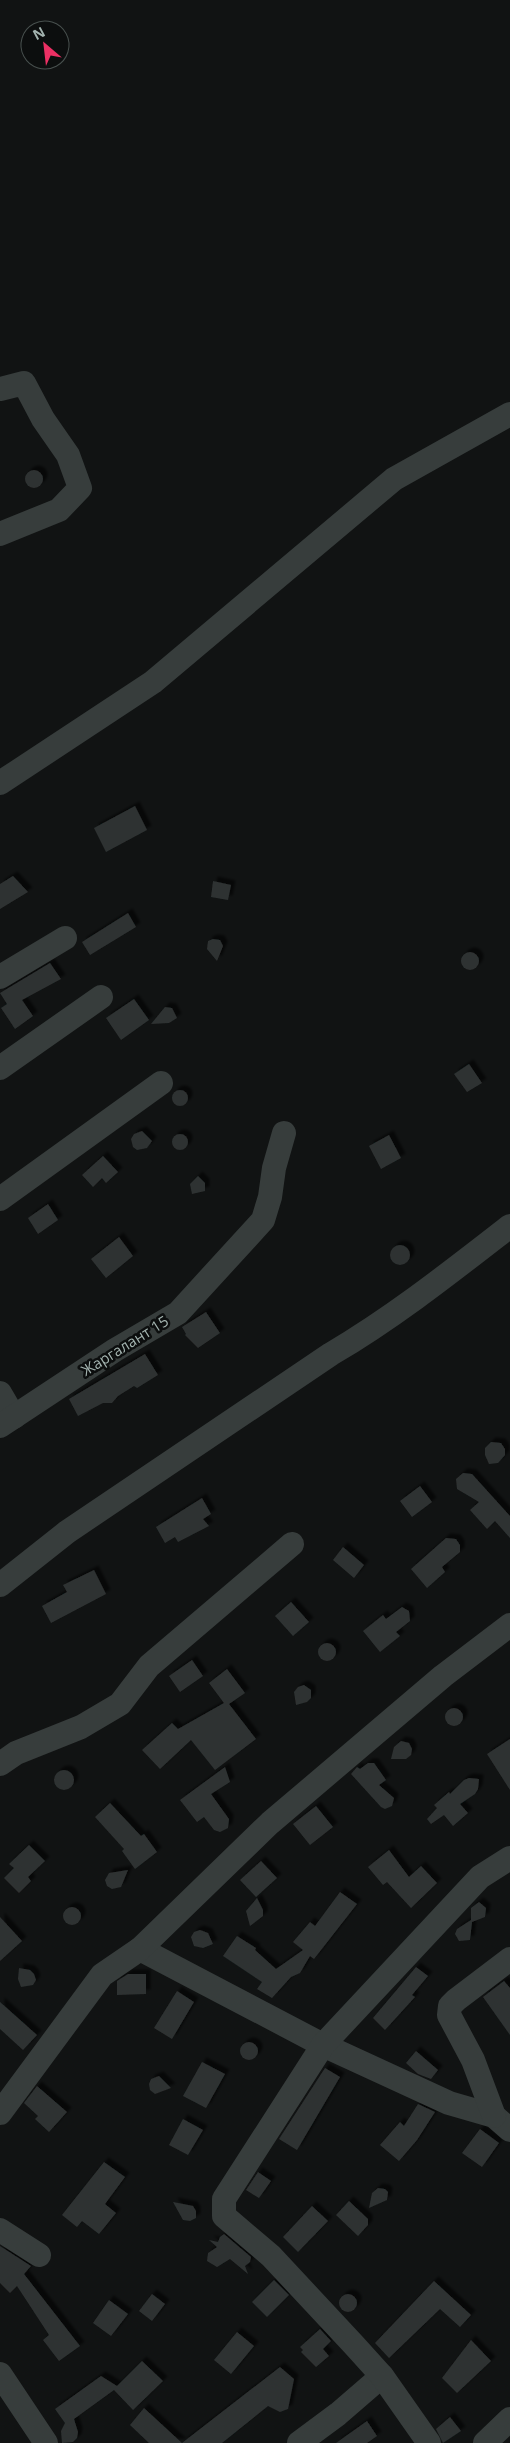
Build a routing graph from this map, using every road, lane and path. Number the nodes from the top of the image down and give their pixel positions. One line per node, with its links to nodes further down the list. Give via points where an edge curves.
1 (0, 389): 3 (street, via 24,384 68,455 80,488 60,510)
2 (510, 414): 4 (street, via 394,479 153,682)
3 (0, 534)
4 (0, 783)
5 (65, 938): 6 (street)
6 (0, 977)
7 (101, 997): 8 (street)
8 (0, 1068)
9 (160, 1084): 11 (street)
10 (284, 1133): 14 (street, Жаргалант 15, via 263,1220 178,1313 115,1350)
11 (0, 1199)
12 (510, 1226): 16 (street, via 368,1332 67,1532)
13 (0, 1393): 14 (street)
14 (7, 1422)
15 (292, 1544): 18 (street, via 149,1666 120,1704 81,1727 16,1753)
16 (0, 1585)
17 (510, 1625): 20 (street, via 443,1676 270,1823)
18 (0, 1764)
19 (510, 1858): 22 (street, via 480,1877)
20 (140, 1949): 22 (street); 23 (street, via 102,1975)
21 (510, 1959): 24 (street, via 456,2000 450,2006 449,2015)
22 (323, 2045): 24 (street); 28 (street, via 224,2199 224,2216 271,2256)
23 (0, 2113)
24 (502, 2123)
25 (0, 2230): 26 (street)
26 (39, 2255)
27 (0, 2374): 30 (street)
28 (382, 2376): 31 (street); 32 (street)
29 (510, 2419): 33 (street)
30 (46, 2443)
31 (299, 2443)
32 (429, 2443)
33 (485, 2443)

